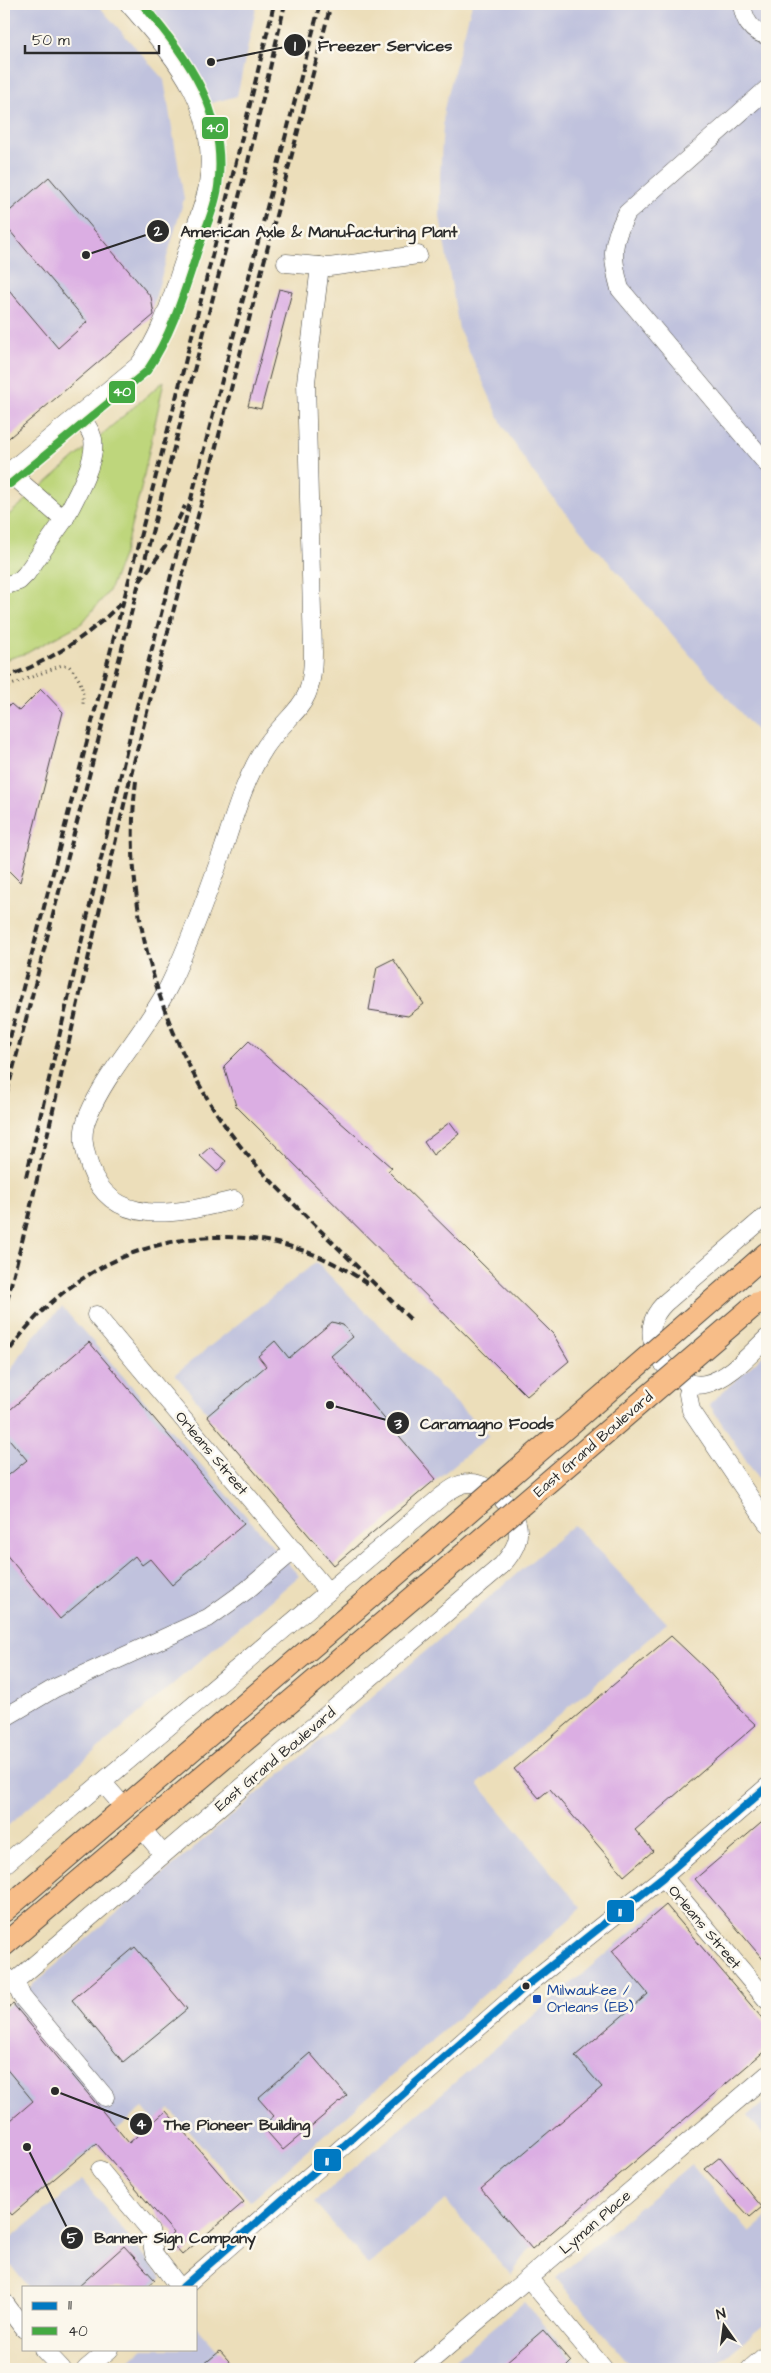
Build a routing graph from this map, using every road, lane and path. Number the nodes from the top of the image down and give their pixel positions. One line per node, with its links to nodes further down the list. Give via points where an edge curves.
1 (129, 4): 8 (street, via 168,50 192,86 206,126 208,187 171,301 149,352 139,365)
2 (742, 4): 3 (street, via 743,15 750,25 758,34)
3 (767, 35)
4 (767, 89): 9 (street, via 627,213 616,235 613,264 620,289)
5 (418, 255): 7 (street)
6 (286, 262): 7 (street)
7 (320, 266): 15 (street, via 306,382 313,652 310,688 297,712 257,762 237,804 191,937 169,985 88,1115 82,1141 99,1188 112,1201 127,1209 145,1213 183,1211)
8 (79, 416): 10 (street); 11 (street, via 88,427 93,449 78,495)
9 (767, 464)
10 (6, 474): 11 (street)
11 (64, 520): 12 (street, via 26,574 19,581)
12 (4, 586)
13 (4, 688): 14 (path, via 62,665 69,666 81,681)
14 (82, 704)
15 (234, 1200)
16 (767, 1215): 21 (street, via 665,1303 655,1318 651,1334 658,1354 672,1372)
17 (767, 1253): 28 (main road, East Grand Boulevard, bridge)
18 (762, 1299): 29 (main road, East Grand Boulevard, bridge)
19 (96, 1315): 23 (street, Orleans Street)
20 (767, 1338): 21 (street, via 721,1378 705,1384)
21 (691, 1384): 22 (street, via 688,1394 691,1410)
22 (767, 1523)
23 (294, 1550): 24 (street, Orleans Street); 25 (street, via 208,1618 55,1688)
24 (328, 1592): 26 (street, East Grand Boulevard); 30 (street, East Grand Boulevard, via 442,1496 461,1484 475,1483 490,1489 503,1501 517,1524 516,1545 502,1566)
25 (4, 1718)
26 (103, 1783): 28 (street); 31 (street, East Grand Boulevard)
27 (767, 1787): 32 (street)
28 (124, 1807): 29 (main road); 33 (main road, East Grand Boulevard)
29 (142, 1829): 30 (street); 34 (main road, East Grand Boulevard)
30 (163, 1854): 35 (street, East Grand Boulevard)
31 (4, 1865)
32 (663, 1877): 36 (street, Orleans Street); 42 (street, via 526,1986)
33 (4, 1911)
34 (4, 1945)
35 (9, 1977): 38 (street)
36 (767, 2000)
37 (767, 2075): 40 (street, Lyman Place)
38 (105, 2097)
39 (100, 2170): 41 (street, via 150,2230 154,2254)
40 (529, 2279): 51 (street, Lyman Place); 52 (street)
41 (180, 2286)
42 (182, 2286)
43 (4, 2302): 45 (street)
44 (4, 2307): 45 (street)
45 (22, 2327)
46 (44, 2350): 49 (street)
47 (109, 2350): 50 (street)
48 (767, 2354): 53 (street)
49 (62, 2369)
50 (86, 2369)
51 (421, 2369)
52 (604, 2369)
53 (750, 2369)

